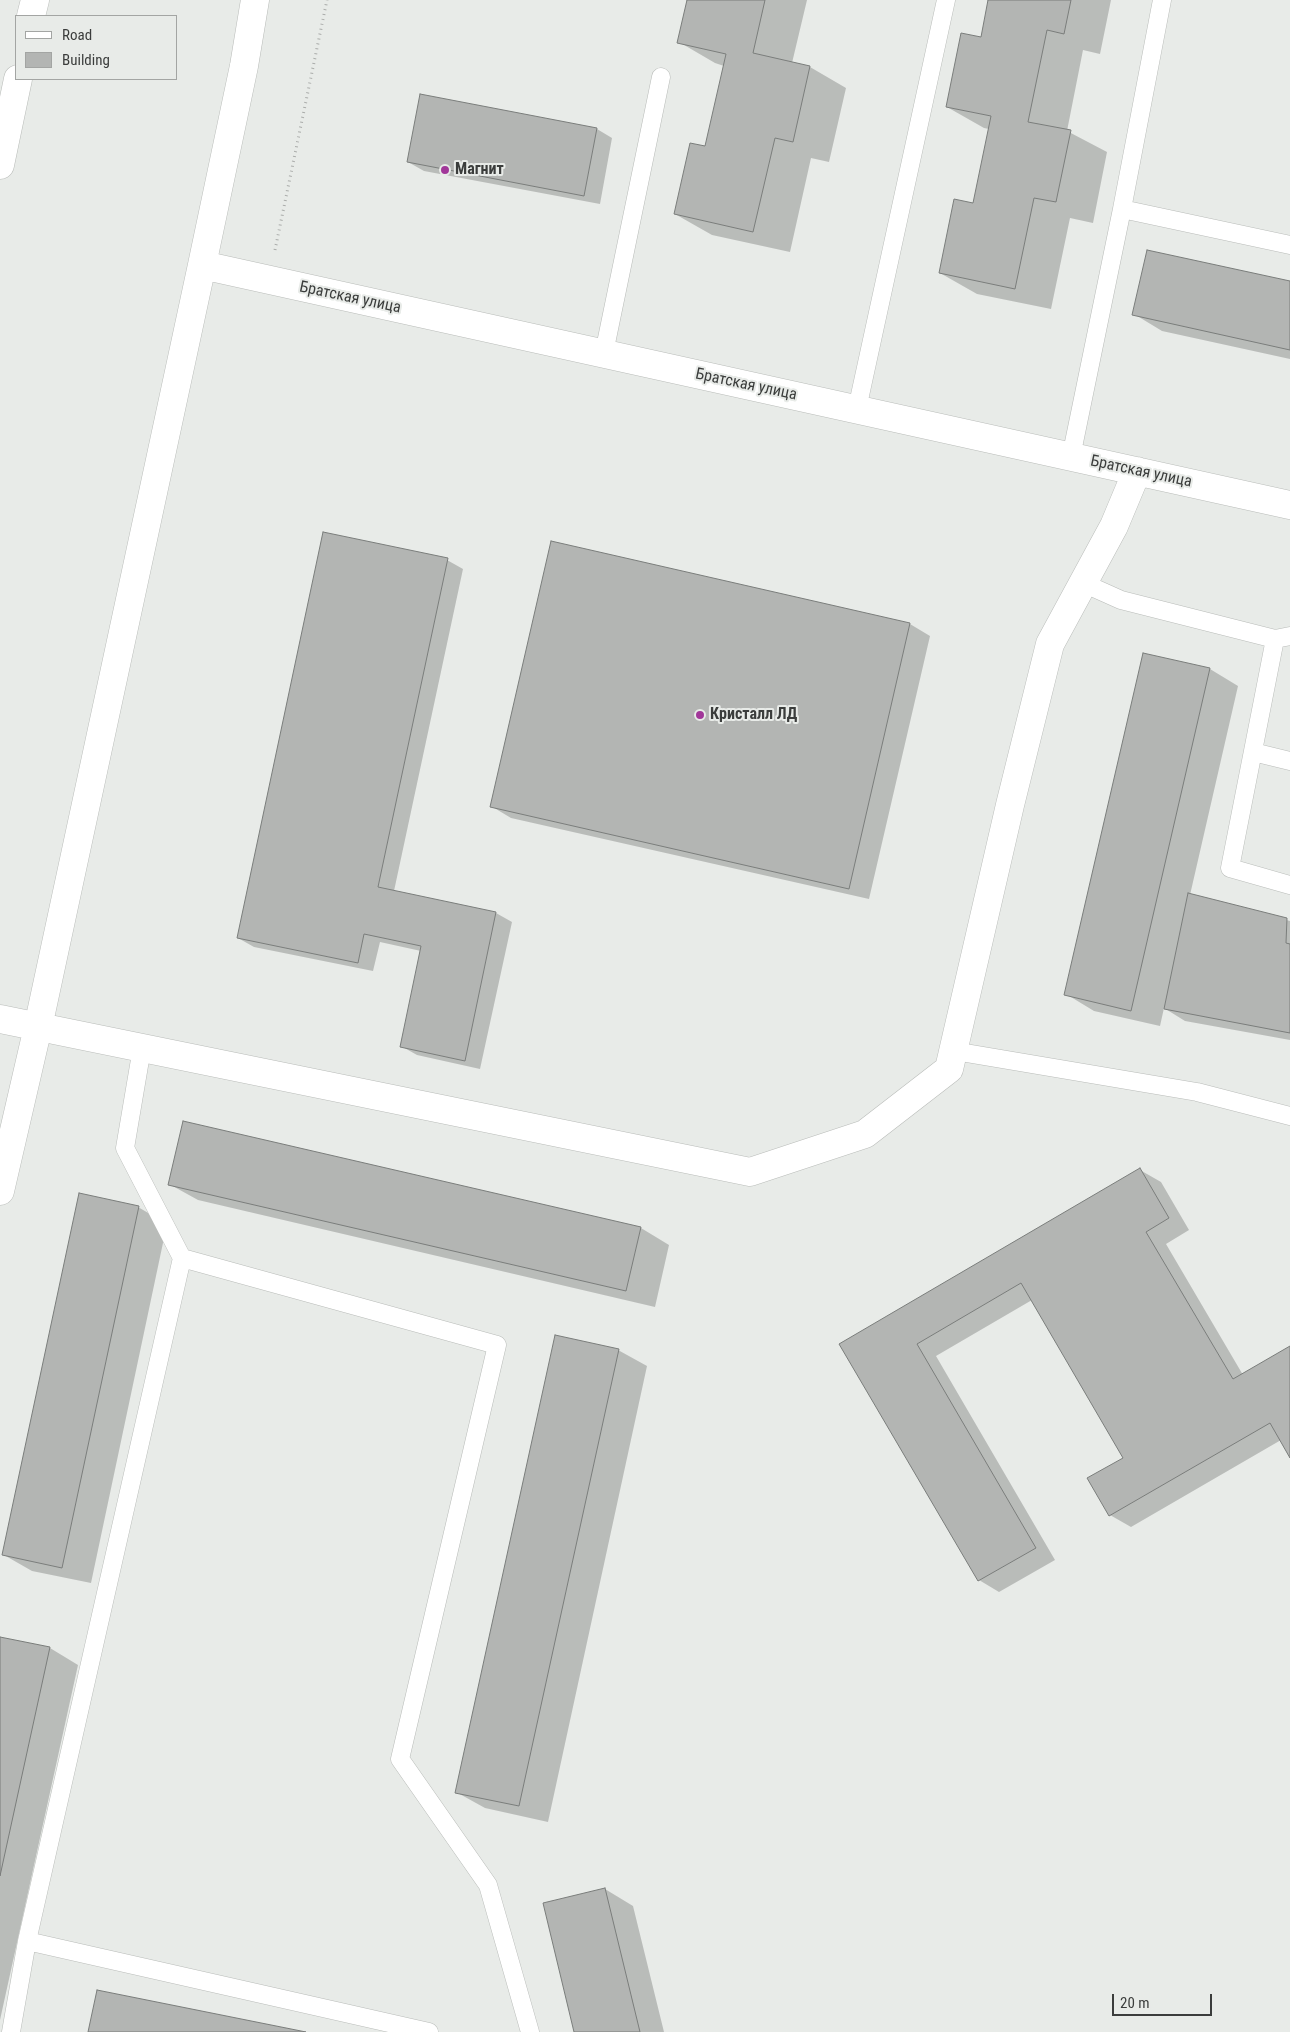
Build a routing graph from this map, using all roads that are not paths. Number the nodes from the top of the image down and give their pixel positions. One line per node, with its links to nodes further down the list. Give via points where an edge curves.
1 (35, 0): 5 (street)
2 (255, 0): 11 (street)
3 (946, 0): 13 (lane)
4 (1162, 0): 9 (lane)
5 (31, 15)
6 (661, 77): 12 (lane)
7 (18, 80): 8 (street)
8 (0, 165)
9 (1122, 209): 10 (lane); 14 (lane)
10 (1290, 245)
11 (202, 265): 12 (street, Братская улица); 23 (street)
12 (604, 353): 13 (street, Братская улица)
13 (857, 409): 14 (street, Братская улица)
14 (1071, 457): 15 (street, Братская улица)
15 (1137, 471): 16 (street, Братская улица); 17 (street, via 1114,526)
16 (1290, 505)
17 (1083, 583): 18 (lane, via 1121,600); 25 (street, via 1050,644)
18 (1283, 638): 19 (lane)
19 (1253, 752): 20 (lane); 21 (lane, via 1230,868)
20 (1290, 761)
21 (1290, 885)
22 (0, 1019): 23 (street)
23 (38, 1027): 24 (street); 27 (street)
24 (142, 1048): 25 (street, via 750,1172 864,1134 949,1070); 28 (lane, via 124,1148)
25 (954, 1051): 26 (lane, via 1197,1092)
26 (1290, 1116)
27 (0, 1191)
28 (182, 1258): 29 (lane); 32 (lane, via 497,1345 400,1759 488,1885)
29 (27, 1941): 30 (lane); 31 (lane)
30 (11, 2032)
31 (429, 2032)
32 (530, 2032)

